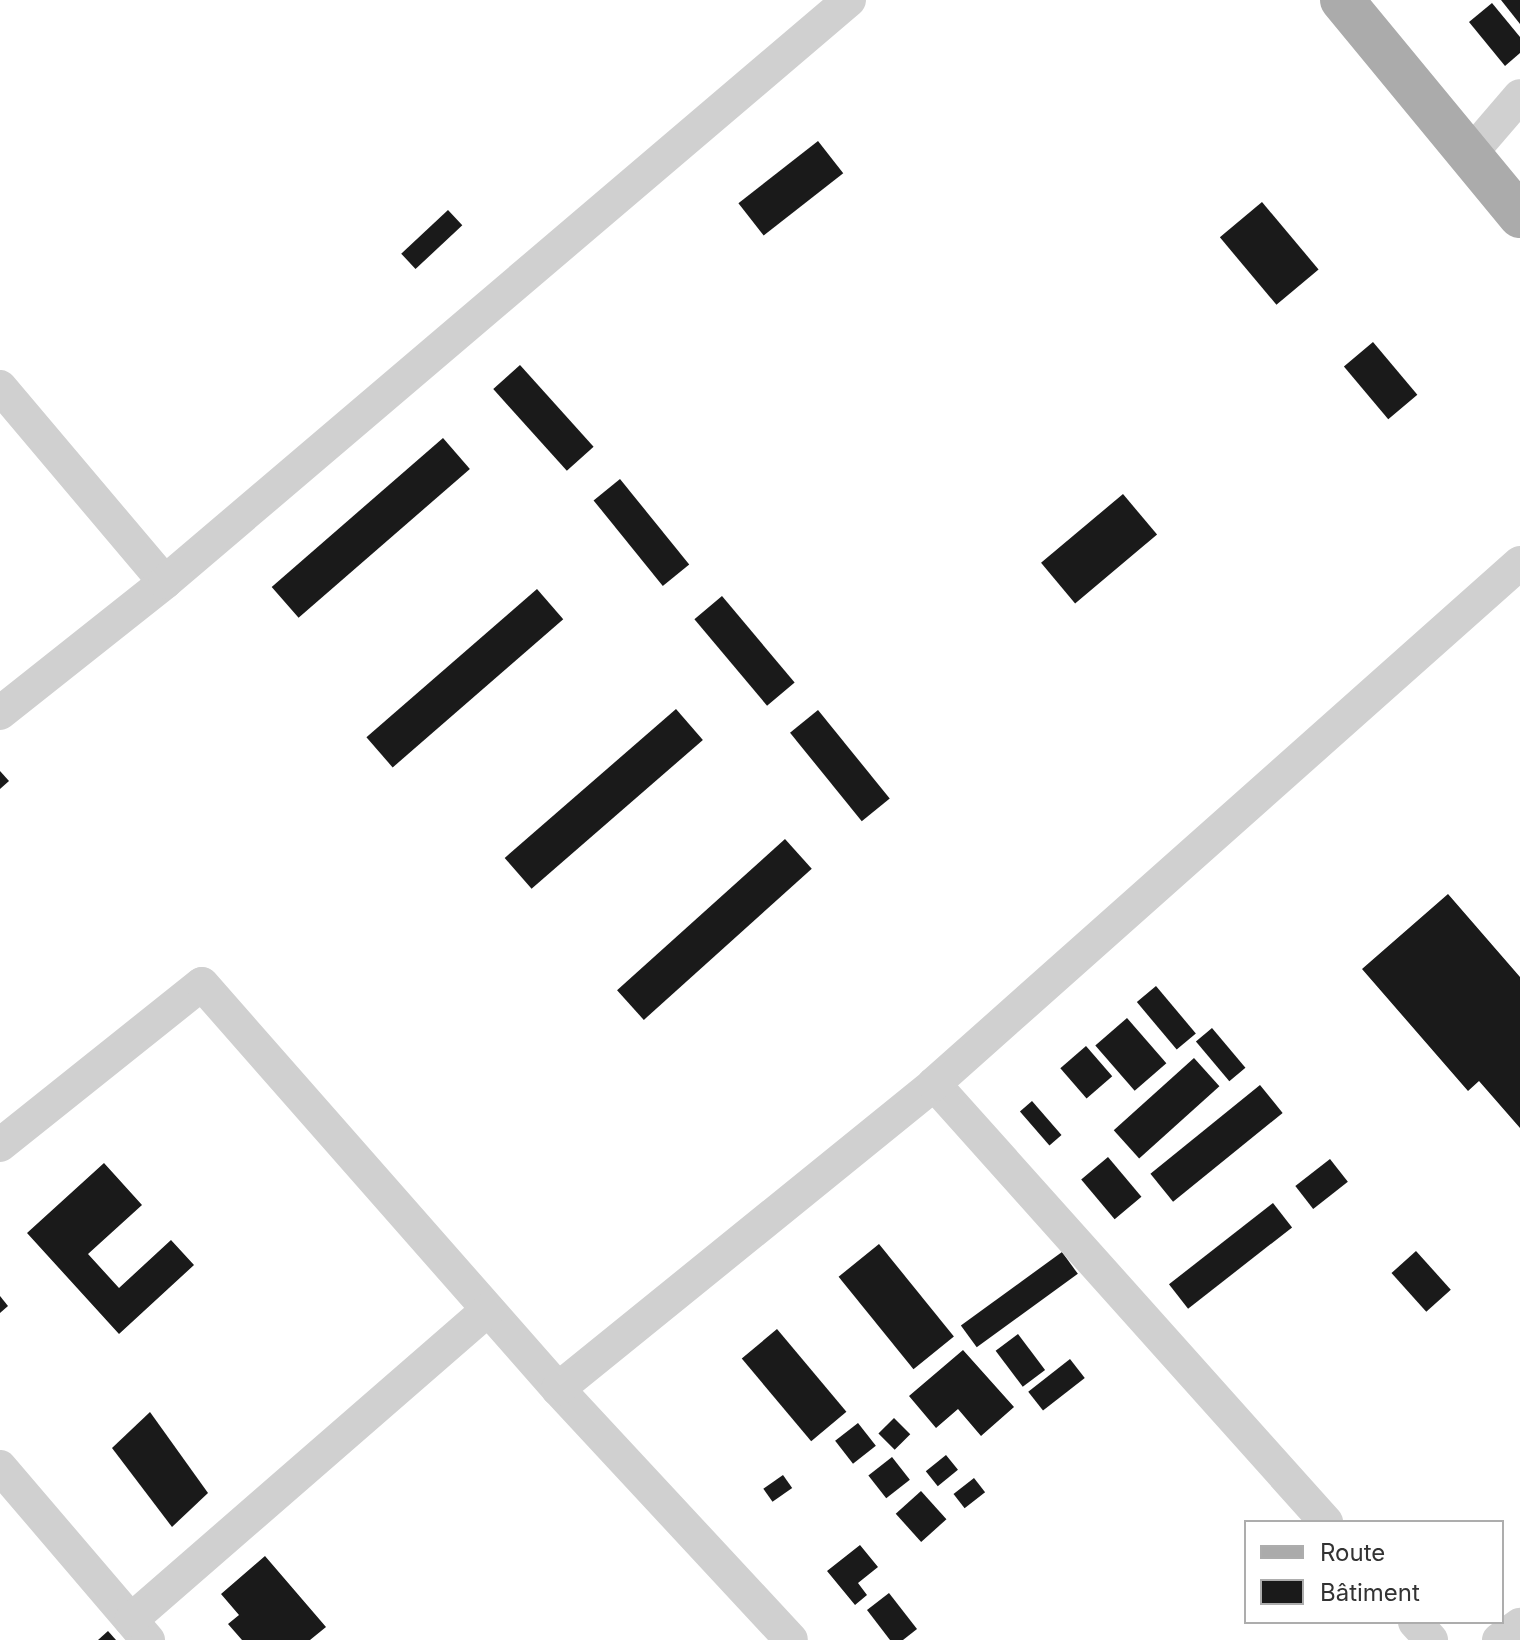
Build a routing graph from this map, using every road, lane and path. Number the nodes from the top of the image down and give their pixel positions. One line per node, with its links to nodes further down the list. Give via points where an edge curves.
1 (849, 0): 8 (street)
2 (1342, 0): 4 (main road)
3 (1520, 96): 4 (street)
4 (1471, 153): 5 (main road)
5 (1520, 216)
6 (0, 387): 8 (street)
7 (1520, 563): 10 (street)
8 (165, 582): 9 (street)
9 (0, 713)
10 (934, 1084): 13 (street); 15 (street)
11 (0, 1145): 12 (street, via 202,984)
12 (488, 1310): 13 (street); 18 (street)
13 (558, 1389): 19 (street)
14 (0, 1467): 18 (street)
15 (1324, 1520)
16 (1417, 1624): 20 (street)
17 (1520, 1625): 21 (street)
18 (140, 1630)
19 (791, 1640)
20 (1431, 1640)
21 (1499, 1640)

